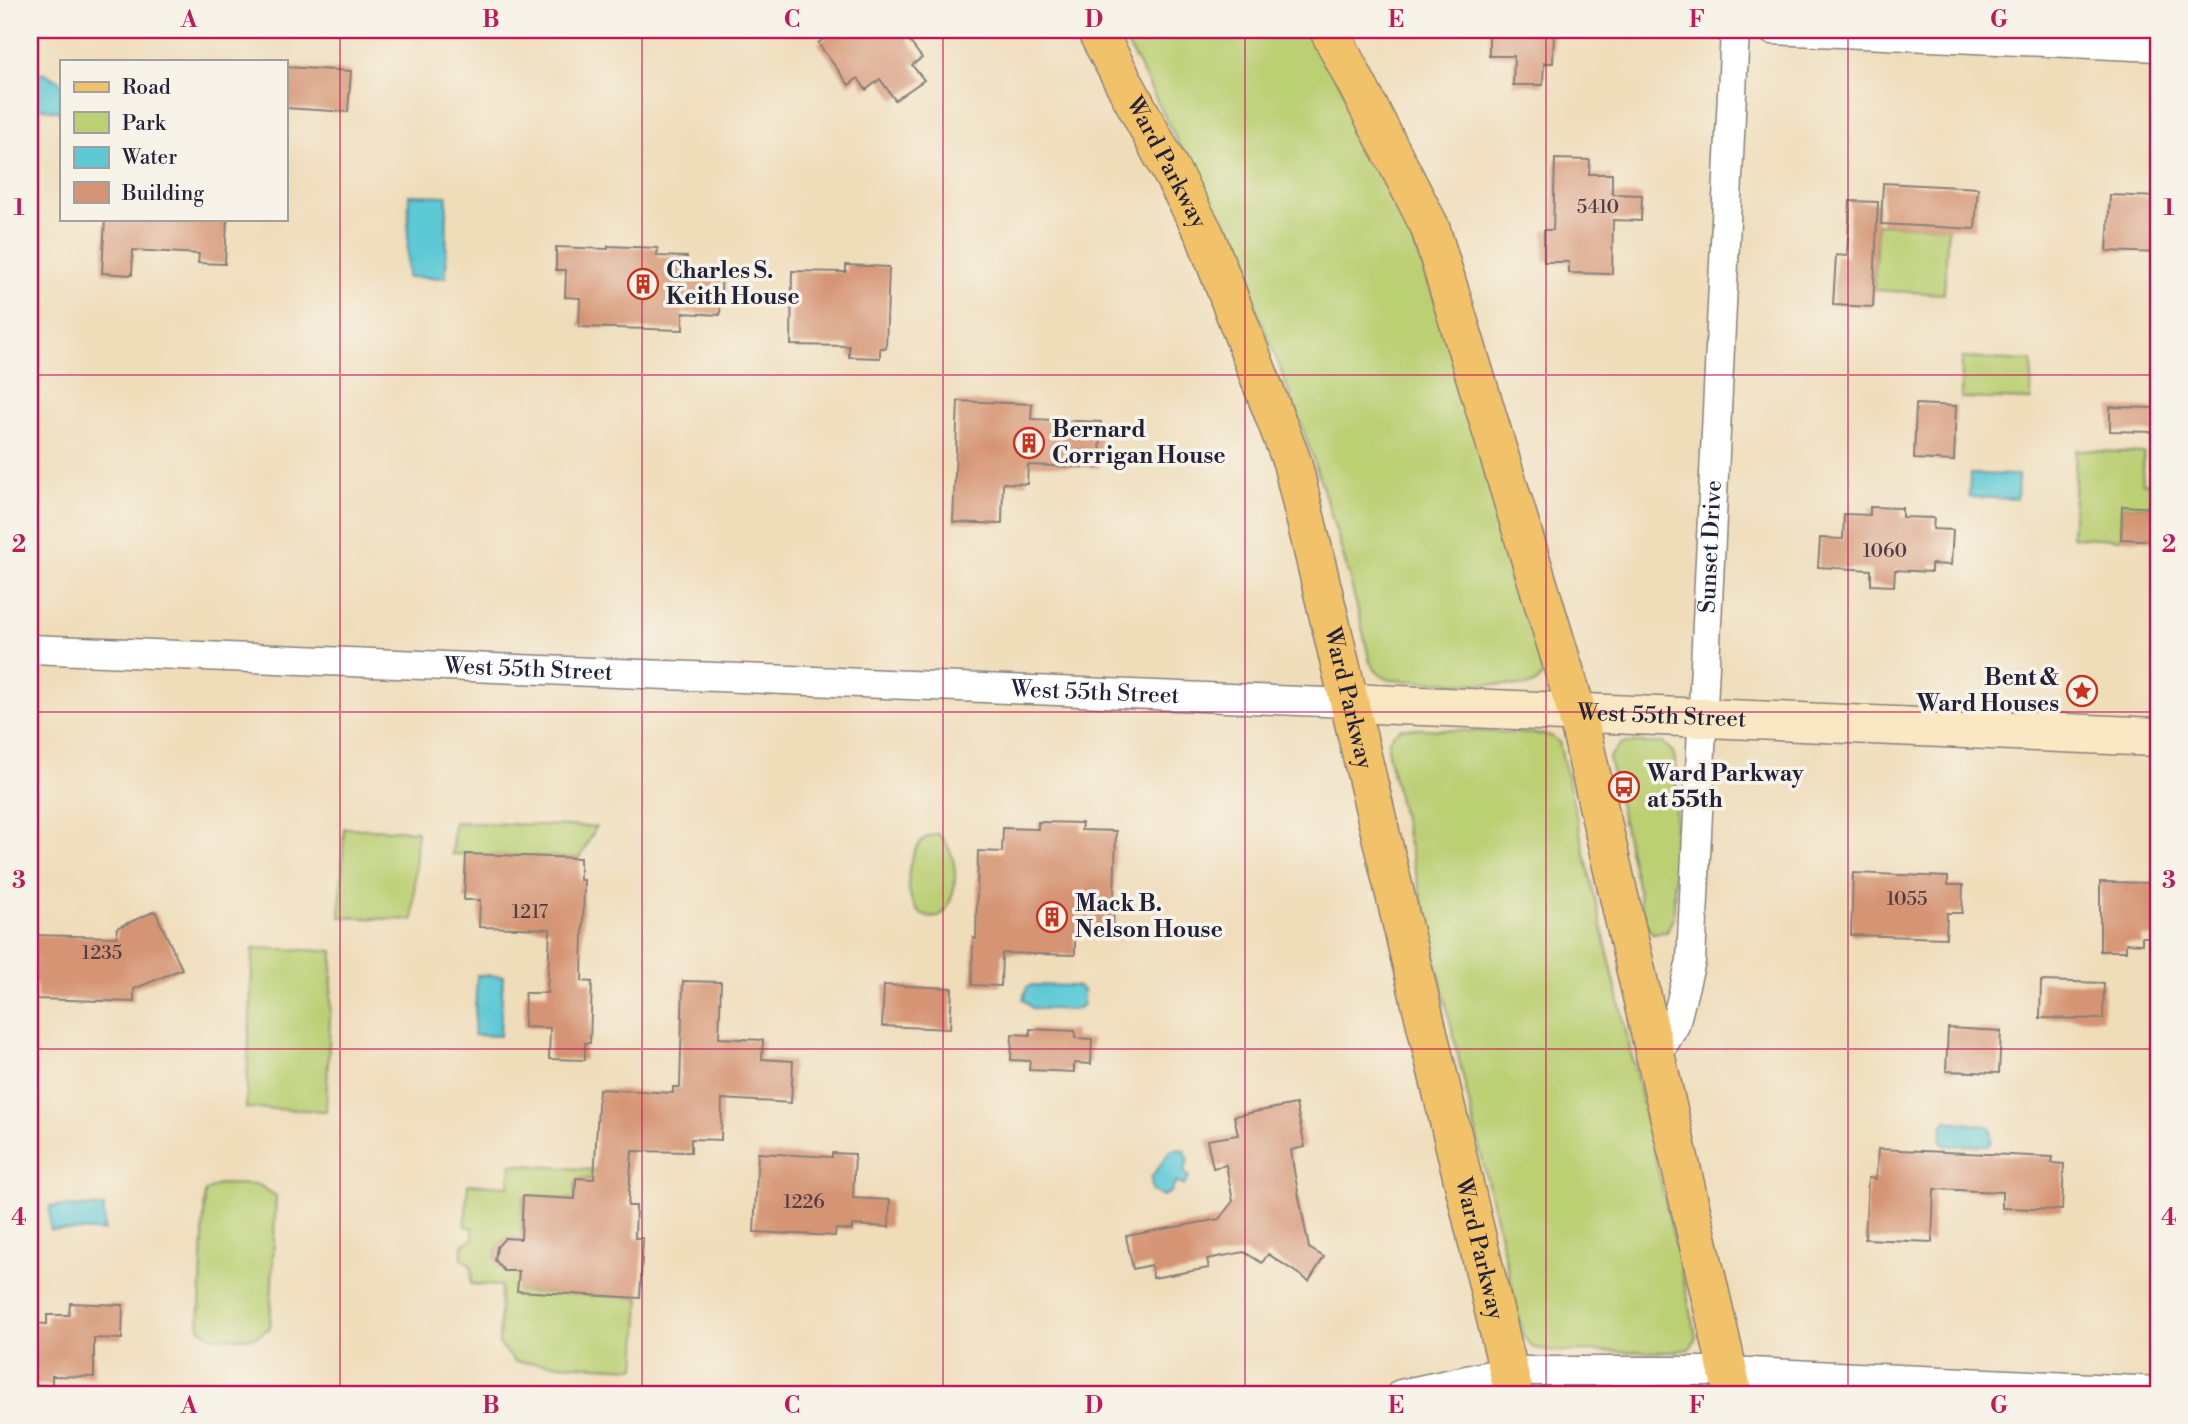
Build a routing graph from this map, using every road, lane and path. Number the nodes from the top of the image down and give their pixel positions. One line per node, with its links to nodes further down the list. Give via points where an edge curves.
1 (1096, 30): 7 (main road, Ward Parkway, via 1205,234 1292,462)
2 (1329, 30): 8 (main road, via 1430,227)
3 (1735, 30): 9 (street, Sunset Drive)
4 (1772, 30): 5 (street)
5 (2158, 47)
6 (30, 649): 7 (street, West 55th Street)
7 (1350, 703): 8 (main road, West 55th Street); 12 (main road, Ward Parkway)
8 (1577, 713): 9 (main road, West 55th Street); 11 (main road)
9 (1704, 718): 10 (main road, West 55th Street); 11 (street, Sunset Drive, via 1691,961 1675,1025)
10 (2158, 737)
11 (1656, 1057): 13 (main road)
12 (1512, 1382): 13 (street); 15 (street)
13 (1730, 1383): 14 (street)
14 (2158, 1391)
15 (1401, 1394)

